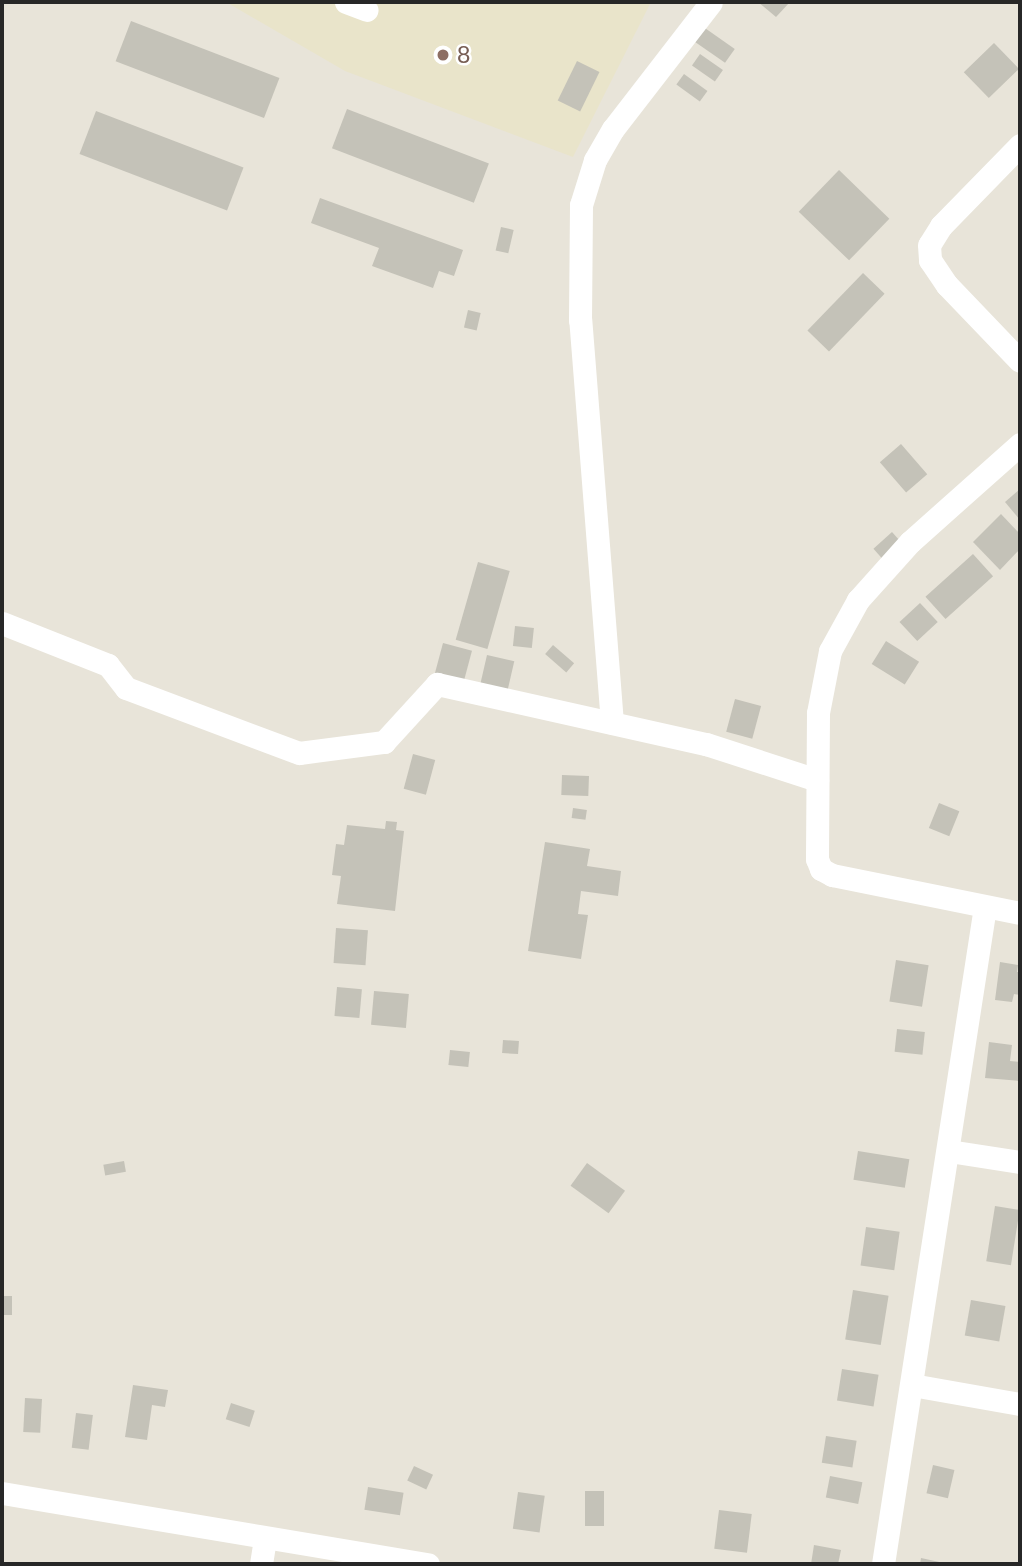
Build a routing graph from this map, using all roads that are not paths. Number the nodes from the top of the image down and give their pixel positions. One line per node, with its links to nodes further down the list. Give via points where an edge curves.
1 (710, 2): 6 (street, via 613,129 595,160 580,205 580,320)
2 (1020, 145): 3 (street, via 941,226 929,245 930,260 947,285)
3 (1020, 361)
4 (1020, 444): 7 (street, via 910,542 858,600 830,651 818,713)
5 (2, 623): 6 (street, via 108,666 126,688 299,752 384,742 437,684)
6 (612, 723): 7 (street, via 706,744)
7 (817, 780): 8 (street, via 817,859 821,869)
8 (985, 907): 9 (street); 10 (street)
9 (1020, 913)
10 (949, 1151): 11 (street); 12 (street)
11 (1020, 1162)
12 (912, 1385): 13 (street); 18 (street)
13 (1020, 1404)
14 (2, 1493): 15 (street)
15 (265, 1538): 16 (street); 17 (street)
16 (261, 1564)
17 (428, 1564)
18 (883, 1564)

